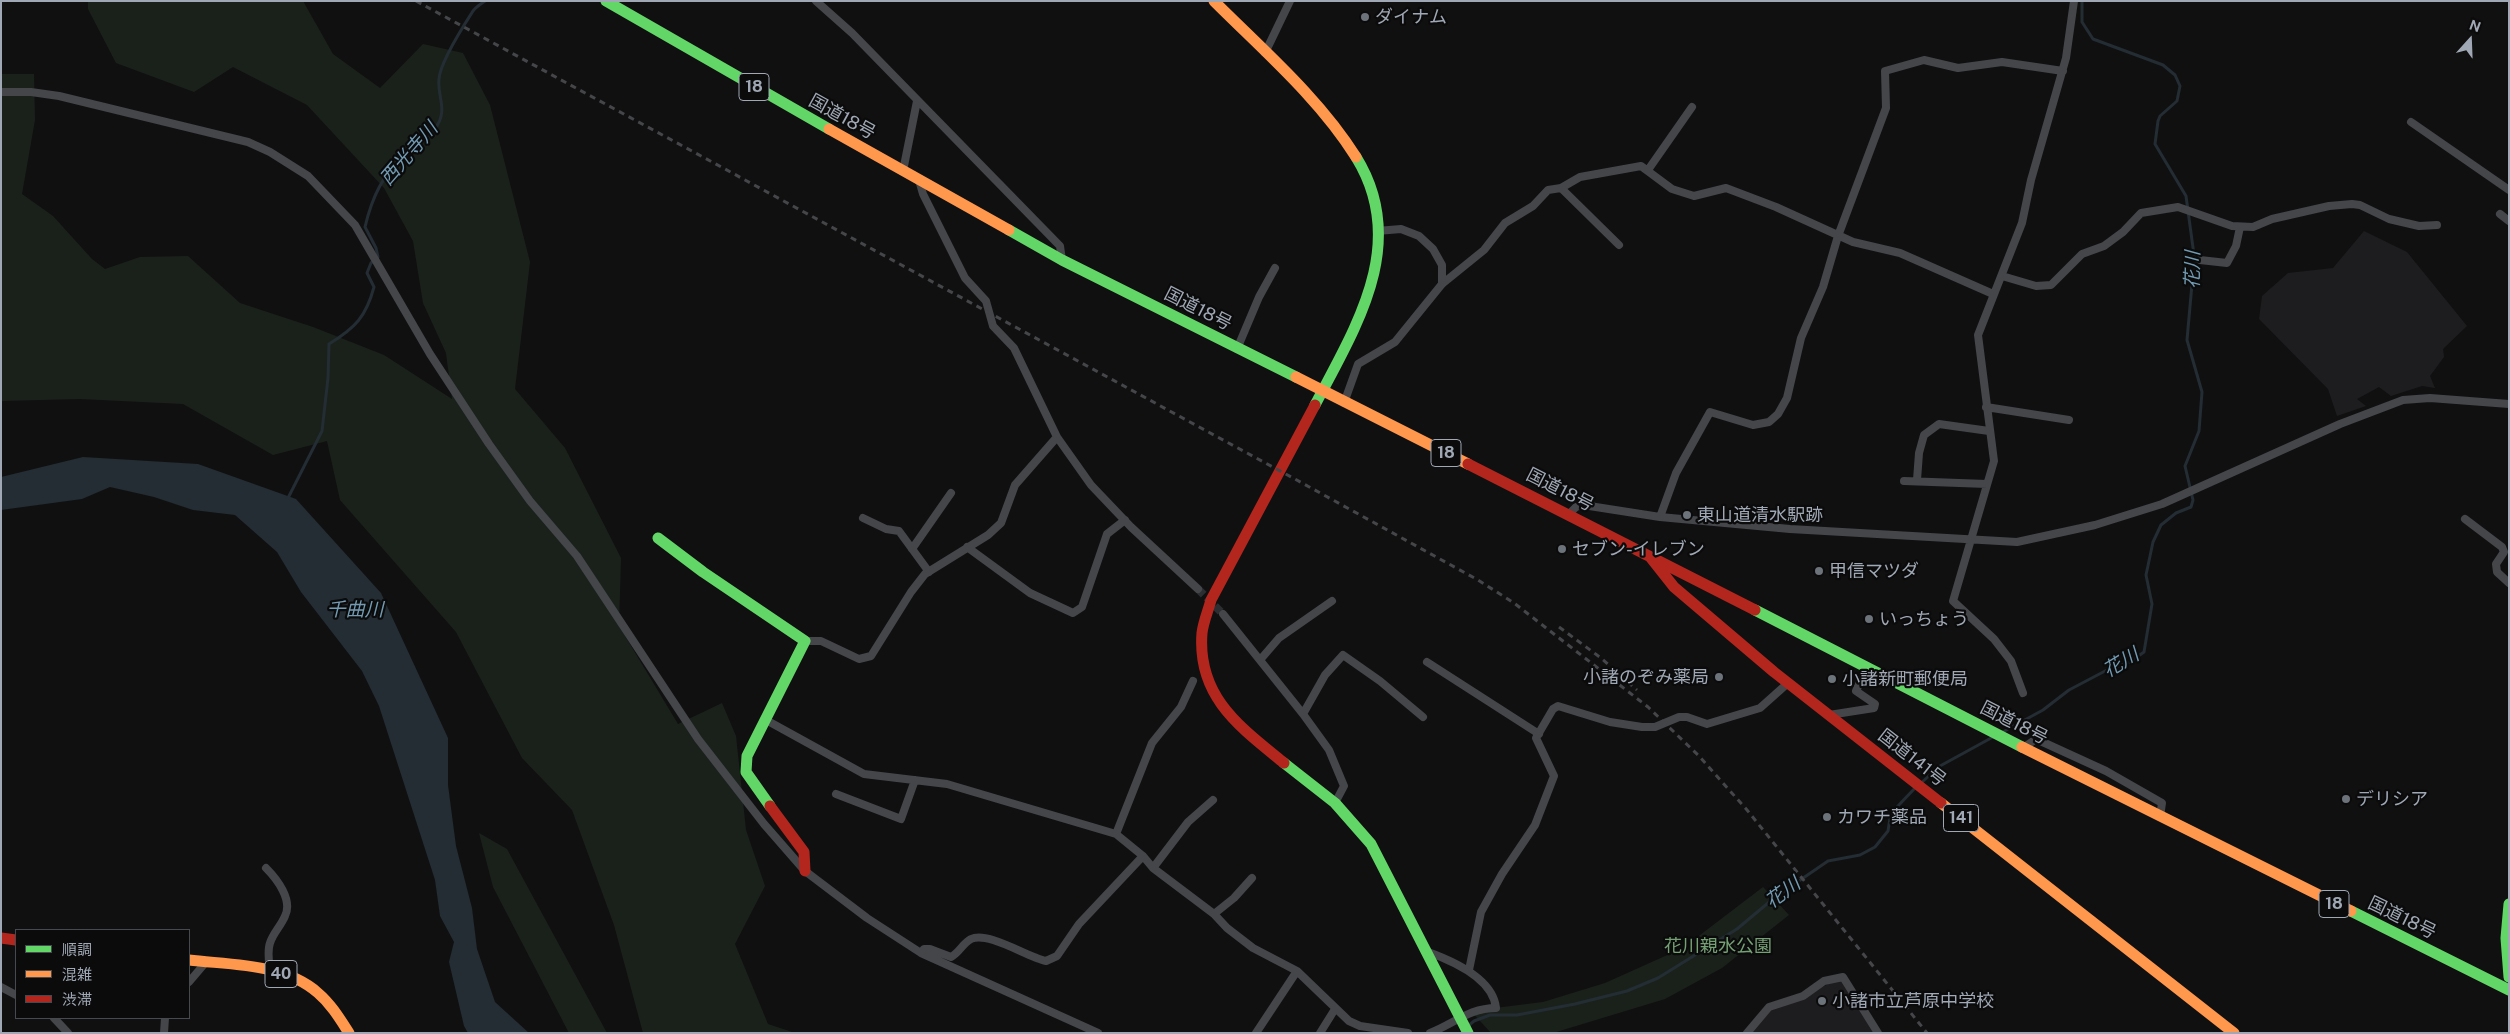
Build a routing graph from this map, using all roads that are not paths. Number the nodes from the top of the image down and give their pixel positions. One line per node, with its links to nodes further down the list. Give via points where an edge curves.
1 (606, 1): 13 (main road, 国道18号 / 18)
2 (816, 1): 9 (street, via 852,33)
3 (1214, 1): 6 (main road)
4 (1290, 1): 6 (street)
5 (2074, 1): 7 (street)
6 (1266, 53): 21 (main road, via 1337,126 1350,144 1367,181)
7 (2063, 71): 22 (street, via 2016,63 1958,68 1924,60 1884,71 1886,108); 27 (street, via 2031,180 2022,223)
8 (1, 92): 81 (street, via 59,96 248,142 308,176 355,225 430,354 489,444 530,501 577,556 698,739)
9 (917, 101): 13 (street); 24 (street, via 1060,246)
10 (1692, 107): 12 (street)
11 (2411, 122): 16 (street)
12 (1648, 170): 15 (street, via 1641,166 1580,177); 22 (street, via 1672,189 1694,196 1726,188)
13 (903, 171): 14 (main road, 国道18号 / 18)
14 (919, 180): 24 (main road, 国道18号 / 18); 37 (street, via 964,278 986,300 993,326 1014,348)
15 (1561, 188): 23 (street); 28 (street, via 1548,190 1533,206 1505,223 1484,250)
16 (2509, 190)
17 (2500, 214): 18 (street)
18 (2509, 221)
19 (2437, 225): 20 (street, via 2419,226 2389,219 2352,204 2272,219 2253,227)
20 (2240, 226): 25 (street, via 2236,246 2227,263); 27 (street, via 2178,207 2141,213 2104,246 2082,254 2051,285 2036,286)
21 (1378, 231): 28 (street, via 1401,229 1419,236 1433,249 1442,265); 31 (main road, via 1377,264 1372,287 1354,331)
22 (1838, 236): 29 (street, via 1900,253); 43 (street, via 1823,287 1802,338 1787,398 1778,414 1769,422 1753,425 1710,412 1676,473)
23 (1618, 245)
24 (1062, 260): 30 (main road, 国道18号 / 18)
25 (2200, 260)
26 (1276, 268): 30 (street, via 1259,297)
27 (2002, 276): 29 (street)
28 (1442, 284): 32 (street, via 1395,342 1358,364)
29 (1993, 294): 34 (street, via 1978,335)
30 (1237, 349): 31 (main road, 国道18号 / 18)
31 (1322, 392): 32 (main road, 国道18号 / 18); 75 (main road, via 1211,600 1202,633 1204,663 1210,688 1218,702 1234,721)
32 (1344, 403): 42 (main road, 国道18号 / 18)
33 (2509, 404): 48 (street, via 2430,398 2403,400 2340,424 2153,507 2095,525 2017,542)
34 (1986, 407): 35 (street); 36 (street)
35 (2069, 420)
36 (1990, 431): 38 (street, via 1939,424 1924,435); 40 (street, via 1994,462)
37 (1056, 437): 46 (street, via 1091,485); 49 (street, via 1015,485 1001,523 988,535)
38 (1917, 480): 39 (street); 40 (street)
39 (1904, 481)
40 (1987, 484): 48 (street)
41 (951, 493): 50 (street)
42 (1569, 514): 43 (street, via 1583,505); 51 (main road, 国道18号 / 18)
43 (1660, 517): 48 (street)
44 (863, 518): 50 (street, via 886,529 899,531)
45 (2465, 518): 53 (street, via 2502,547 2504,552 2496,564 2497,572)
46 (1125, 520): 49 (street, via 1108,534 1082,607 1073,613 1030,593); 55 (street)
47 (658, 538): 59 (main road)
48 (1969, 541): 65 (street, via 1964,568 1952,601 1994,639 2011,661)
49 (966, 547): 52 (street)
50 (912, 549): 52 (street)
51 (1649, 556): 54 (main road, 国道18号 / 18); 56 (main road, 国道141号 / 141, via 1666,579)
52 (928, 572): 59 (street, via 910,592 871,656 860,659 821,641)
53 (2509, 582)
54 (1705, 583): 56 (main road, via 1695,589); 62 (main road, 国道18号 / 18)
55 (1198, 589)
56 (1689, 600): 64 (main road, 国道141号 / 141)
57 (1332, 601): 60 (street, via 1279,638)
58 (1223, 614): 60 (street)
59 (805, 641): 69 (main road)
60 (1260, 660): 66 (street)
61 (1426, 662): 70 (street)
62 (1867, 667): 67 (street, via 1856,691 1872,699 1874,708); 71 (main road, 国道18号 / 18)
63 (1193, 681): 77 (street, via 1181,707 1152,743)
64 (1788, 683): 67 (main road, 国道141号 / 141); 70 (street, via 1760,708 1707,724 1679,717 1655,727 1642,727 1610,722 1558,706)
65 (2023, 693)
66 (1303, 714): 68 (street, via 1325,675 1342,655); 75 (street, via 1329,750 1344,786)
67 (1829, 715): 113 (main road, 国道141号 / 141)
68 (1423, 717)
69 (766, 720): 72 (street, via 864,774); 81 (main road, via 747,756 746,772 804,852)
70 (1539, 734): 91 (street, via 1536,738 1554,776 1535,825 1481,912)
71 (2023, 748): 76 (main road, 国道18号 / 18); 76 (street, via 2036,739 2106,771 2162,803)
72 (915, 780): 73 (street, via 901,819); 77 (street, via 947,784)
73 (836, 794)
74 (1213, 800): 80 (street, via 1188,822)
75 (1335, 803): 88 (main road, via 1372,844)
76 (2160, 816): 97 (main road, 国道18号 / 18)
77 (1116, 834): 78 (street)
78 (1143, 856): 80 (street); 87 (street, via 1079,924 1057,956 1046,962 991,939 973,938 964,944 960,952 950,957 930,949)
79 (266, 868): 92 (street, via 278,879 287,904 286,915 269,946)
80 (1153, 868): 84 (street)
81 (805, 872): 87 (street, via 867,918)
82 (1252, 878): 84 (street)
83 (2509, 904): 94 (main road, via 2506,945)
84 (1214, 914): 93 (street, via 1253,948)
85 (1, 938): 86 (main road)
86 (15, 940)
87 (921, 952): 106 (street)
88 (1428, 952): 91 (street); 102 (main road)
89 (190, 960): 90 (main road, 40)
90 (206, 962): 92 (main road, 40); 95 (street)
91 (1469, 970): 102 (street, via 1495,998 1496,1008 1482,1008)
92 (270, 971): 105 (main road, 40, via 290,976 313,988 330,1005)
93 (1297, 971): 99 (street); 107 (street)
94 (2509, 977)
95 (190, 981)
96 (1, 987): 98 (street)
97 (2509, 990)
98 (15, 994)
99 (1335, 1009): 108 (street); 109 (street, via 1360,1026)
100 (55, 1019): 103 (street)
101 (165, 1019): 104 (street)
102 (1464, 1025): 110 (street)
103 (68, 1033)
104 (164, 1033)
105 (349, 1033)
106 (1098, 1033)
107 (1256, 1033)
108 (1320, 1033)
109 (1408, 1033)
110 (1430, 1033)
111 (1748, 1033): 112 (street, via 1769,1007 1803,996 1824,982 1843,977)
112 (1878, 1033)
113 (2234, 1033)

